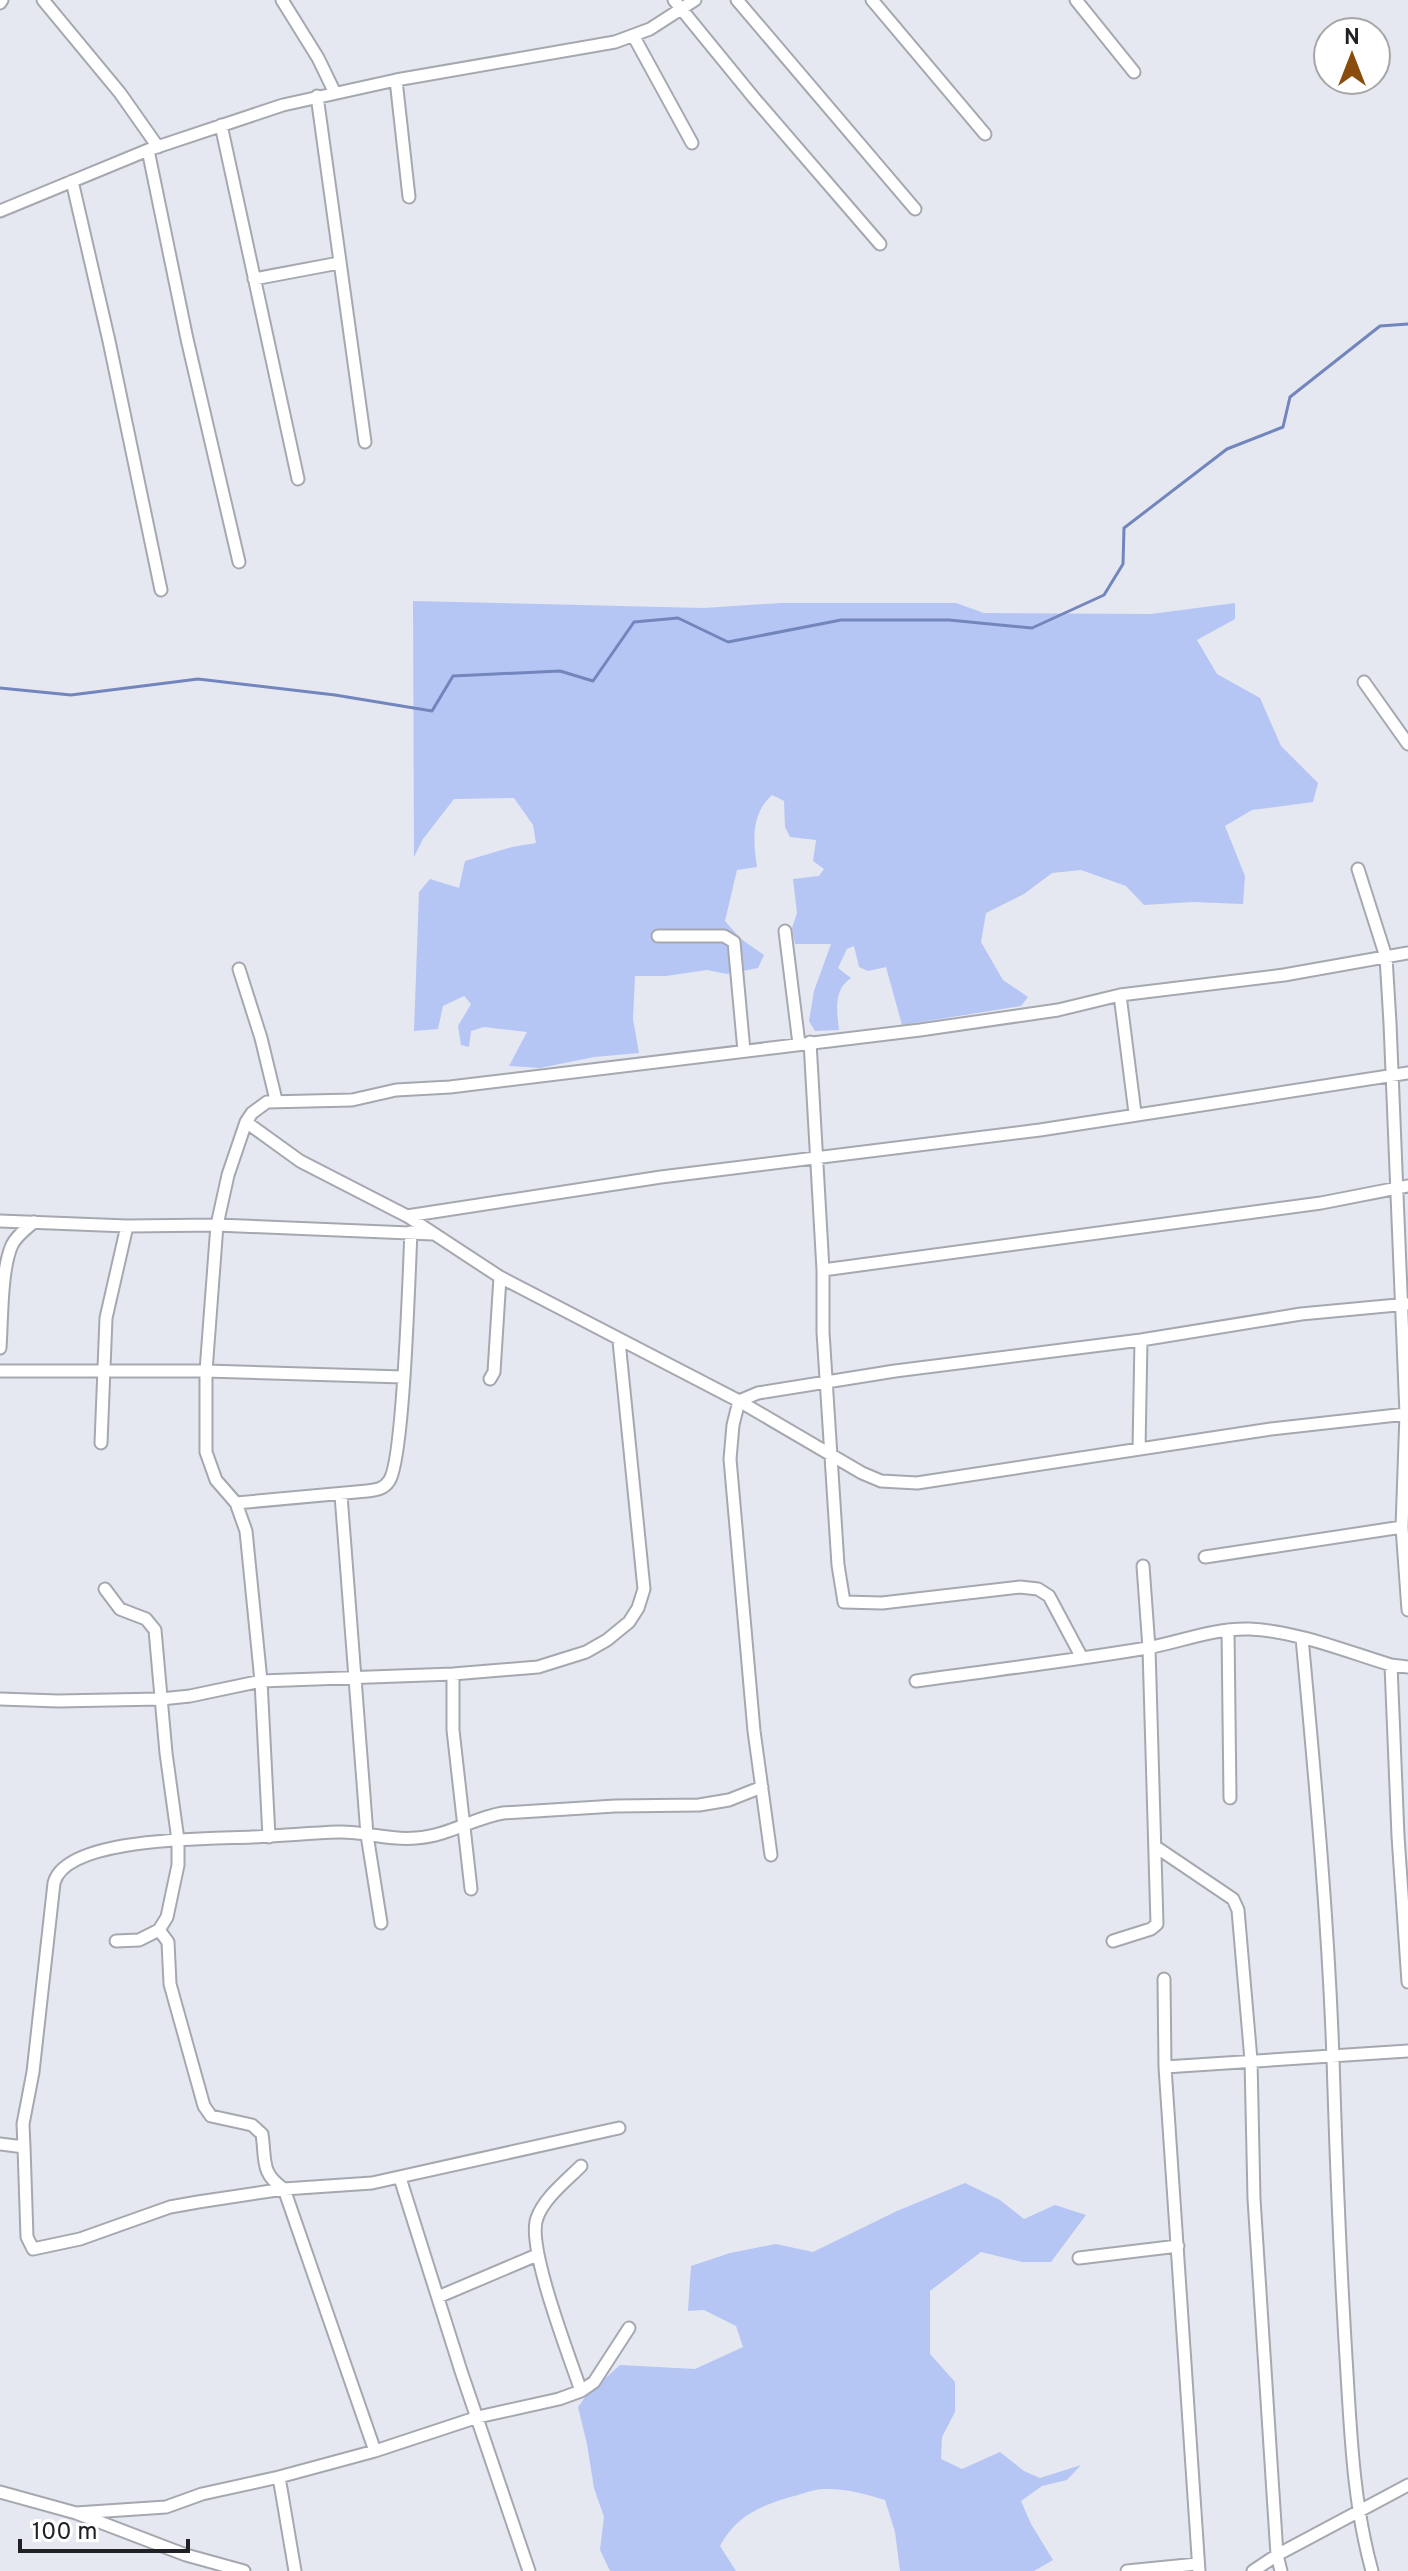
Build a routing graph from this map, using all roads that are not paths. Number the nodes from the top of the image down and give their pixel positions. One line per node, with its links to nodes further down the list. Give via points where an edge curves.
1 (43, 0): 16 (street, via 120,93)
2 (282, 0): 11 (street)
3 (695, 0): 7 (street)
4 (737, 0): 20 (street)
5 (872, 0): 14 (street)
6 (1076, 0): 9 (street)
7 (678, 5): 8 (street); 21 (street)
8 (634, 37): 10 (street); 15 (street)
9 (1134, 72)
10 (396, 80): 11 (street); 18 (street)
11 (335, 93): 12 (street)
12 (317, 96): 13 (street); 22 (street)
13 (221, 125): 16 (street); 23 (street)
14 (985, 134)
15 (692, 143)
16 (153, 149): 17 (street); 26 (street, via 187,339)
17 (72, 181): 19 (street); 27 (street)
18 (409, 197)
19 (2, 206)
20 (915, 209)
21 (880, 244)
22 (339, 263): 23 (street); 24 (street)
23 (254, 279): 25 (street)
24 (365, 442)
25 (298, 479)
26 (239, 562)
27 (161, 590)
28 (1364, 682): 29 (street)
29 (1408, 744)
30 (1358, 869): 34 (street)
31 (785, 931): 37 (street)
32 (658, 936): 38 (street, via 724,936 734,942)
33 (1408, 953): 34 (street)
34 (1386, 957): 36 (street); 40 (street)
35 (239, 969): 41 (street)
36 (1120, 995): 37 (street, via 1058,1010); 42 (street)
37 (805, 1043): 38 (street); 44 (street)
38 (744, 1051): 41 (street, via 413,1088 352,1100)
39 (1408, 1073): 40 (street)
40 (1393, 1075): 42 (street); 45 (street)
41 (276, 1100): 43 (street, via 259,1106)
42 (1135, 1113): 44 (street)
43 (246, 1122): 46 (street, via 322,1174); 49 (street)
44 (818, 1157): 46 (street); 53 (street)
45 (1402, 1187): 53 (street, via 1321,1203); 55 (street)
46 (407, 1216): 52 (street)
47 (0, 1221): 48 (street)
48 (34, 1222): 50 (street); 58 (street, via 11,1247)
49 (217, 1225): 50 (street); 51 (street); 61 (street)
50 (127, 1226): 59 (street, via 106,1318)
51 (411, 1232): 52 (street); 62 (street)
52 (434, 1234): 54 (street)
53 (823, 1270): 64 (street)
54 (500, 1277): 57 (street); 63 (street)
55 (1404, 1304): 56 (street, via 1301,1314); 66 (street)
56 (1141, 1340): 64 (street); 68 (street)
57 (619, 1341): 65 (street); 83 (street, via 644,1589 638,1608 629,1622 586,1652 538,1667)
58 (0, 1348)
59 (103, 1370): 60 (street); 61 (street); 67 (street)
60 (0, 1371)
61 (206, 1371): 62 (street); 71 (street, via 206,1452 216,1480)
62 (403, 1377): 70 (street, via 390,1480 381,1489)
63 (490, 1379)
64 (826, 1382): 65 (street); 69 (street)
65 (739, 1401): 69 (street); 89 (street, via 730,1459)
66 (1406, 1414): 68 (street); 72 (street)
67 (101, 1443)
68 (1139, 1449): 69 (street, via 917,1483 881,1481)
69 (831, 1453): 80 (street, via 844,1602 1038,1589 1049,1596)
70 (341, 1495): 71 (street); 84 (street)
71 (236, 1503): 85 (street, via 246,1531)
72 (1402, 1527): 73 (street); 76 (street)
73 (1205, 1557)
74 (1143, 1566): 79 (street)
75 (105, 1589): 88 (street, via 120,1609 146,1619 155,1630)
76 (1408, 1610)
77 (1228, 1630): 78 (street); 79 (street); 90 (street)
78 (1302, 1638): 81 (street); 107 (street)
79 (1149, 1648): 80 (street); 97 (street)
80 (1081, 1656): 86 (street)
81 (1391, 1665): 82 (street); 105 (street)
82 (1408, 1667)
83 (453, 1674): 84 (street); 91 (street, via 453,1730)
84 (357, 1679): 85 (street); 94 (street)
85 (261, 1681): 88 (street); 95 (street)
86 (916, 1681)
87 (0, 1699): 88 (street)
88 (161, 1699): 96 (street)
89 (762, 1787): 92 (street, via 715,1804); 98 (street)
90 (1230, 1798)
91 (463, 1804): 92 (street); 93 (street)
92 (485, 1816): 93 (street)
93 (463, 1827): 94 (street, via 415,1839); 99 (street)
94 (367, 1835): 95 (street); 100 (street)
95 (269, 1837): 96 (street)
96 (178, 1840): 101 (street, via 175,1883); 112 (street, via 104,1850 56,1873)
97 (1156, 1847): 103 (street, via 1157,1924); 108 (street, via 1233,1899 1238,1910)
98 (771, 1855)
99 (471, 1889)
100 (381, 1923)
101 (159, 1930): 102 (street, via 139,1940); 115 (street, via 168,1942 170,1984 206,2112 258,2128 268,2178)
102 (116, 1941)
103 (1113, 1941)
104 (1164, 1979): 109 (street)
105 (1408, 1982)
106 (1408, 2051): 107 (street)
107 (1333, 2056): 108 (street); 127 (street, via 1340,2254)
108 (1251, 2060): 109 (street); 129 (street, via 1254,2199)
109 (1165, 2067): 116 (street)
110 (619, 2128): 114 (street)
111 (0, 2144): 112 (street)
112 (24, 2147): 115 (street, via 27,2237 33,2249 80,2239 170,2207)
113 (581, 2166): 117 (street, via 538,2215)
114 (400, 2178): 115 (street); 119 (street)
115 (284, 2189): 123 (street)
116 (1178, 2246): 118 (street); 130 (street)
117 (537, 2255): 119 (street); 121 (street)
118 (1079, 2258)
119 (438, 2297): 122 (street)
120 (629, 2328): 121 (street, via 600,2374)
121 (581, 2391): 122 (street)
122 (478, 2417): 123 (street); 133 (street)
123 (375, 2451): 124 (street)
124 (279, 2477): 128 (street); 132 (street)
125 (1408, 2485): 127 (street)
126 (0, 2492): 128 (street)
127 (1359, 2513): 129 (street); 137 (street)
128 (110, 2519): 131 (street, via 186,2555)
129 (1277, 2555): 135 (street); 136 (street)
130 (1198, 2567): 134 (street)
131 (244, 2571)
132 (295, 2571)
133 (529, 2571)
134 (1127, 2571)
135 (1253, 2571)
136 (1281, 2571)
137 (1372, 2571)

